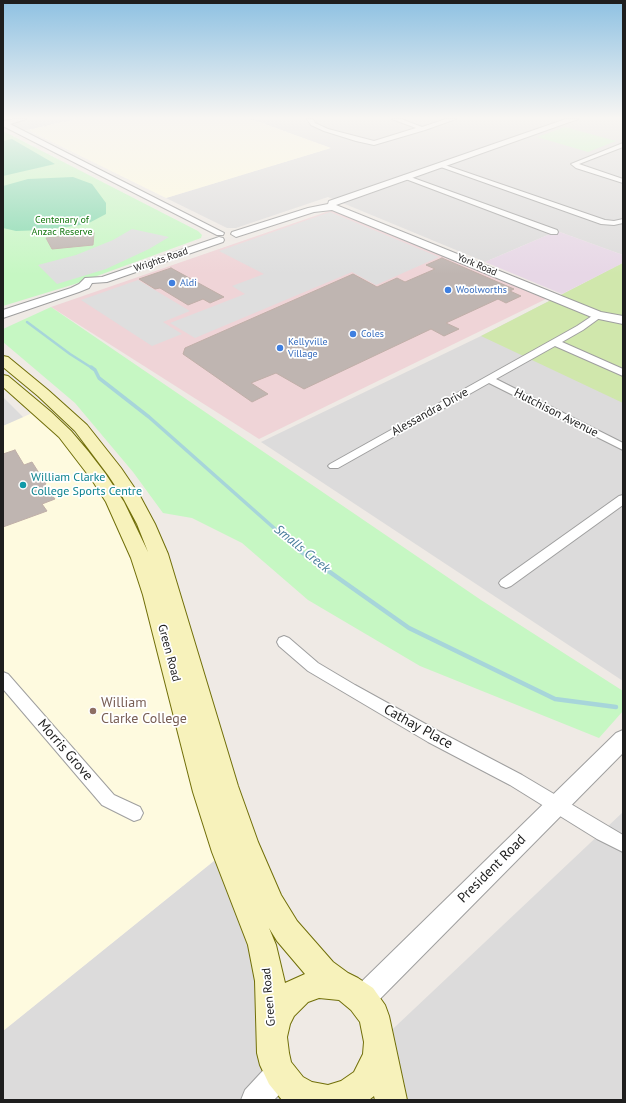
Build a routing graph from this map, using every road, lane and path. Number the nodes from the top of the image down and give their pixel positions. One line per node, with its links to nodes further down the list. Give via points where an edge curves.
1 (93, 170): 10 (street)
2 (424, 170): 5 (street)
3 (456, 170): 8 (street, via 604,222)
4 (587, 170): 6 (street)
5 (405, 177): 7 (street); 9 (street)
6 (623, 181)
7 (329, 205): 10 (street, Wrights Road, via 236,234 235,240 227,241); 12 (street, York Road)
8 (623, 221)
9 (554, 232)
10 (220, 237): 11 (street, Wrights Road, via 103,280 106,284 100,288 85,286)
11 (3, 314)
12 (598, 315): 13 (street, York Road); 14 (street, Alessandra Drive)
13 (623, 320)
14 (555, 342): 16 (street); 18 (street, Alessandra Drive)
15 (3, 360): 29 (main road, Green Road, via 81,428 131,496 158,554 226,786 271,905 287,931 323,972)
16 (623, 373)
17 (3, 379): 30 (main road, Green Road, via 46,415 82,455 115,502 142,558 205,792 225,852 262,945 270,981)
18 (488, 379): 19 (street, Hutchison Avenue); 20 (street, Alessandra Drive)
19 (623, 447)
20 (334, 466)
21 (623, 499): 22 (street)
22 (506, 583)
23 (284, 642): 26 (street, Cathay Place, via 313,667 344,686)
24 (3, 678): 27 (street, Morris Grove, via 108,800)
25 (623, 739): 26 (street, President Road)
26 (557, 804): 28 (street, Cathay Place); 29 (street, President Road)
27 (134, 812)
28 (623, 844)
29 (351, 992): 30 (main road, via 319,983 298,991 283,1005 275,1022); 31 (main road, via 374,1016)
30 (272, 1037): 32 (main road, via 273,1053)
31 (379, 1042): 33 (main road, via 378,1056 364,1083 349,1095); 35 (main road)
32 (280, 1073): 33 (main road, via 292,1088); 34 (street)
33 (318, 1099)
34 (255, 1100)
35 (391, 1100)

